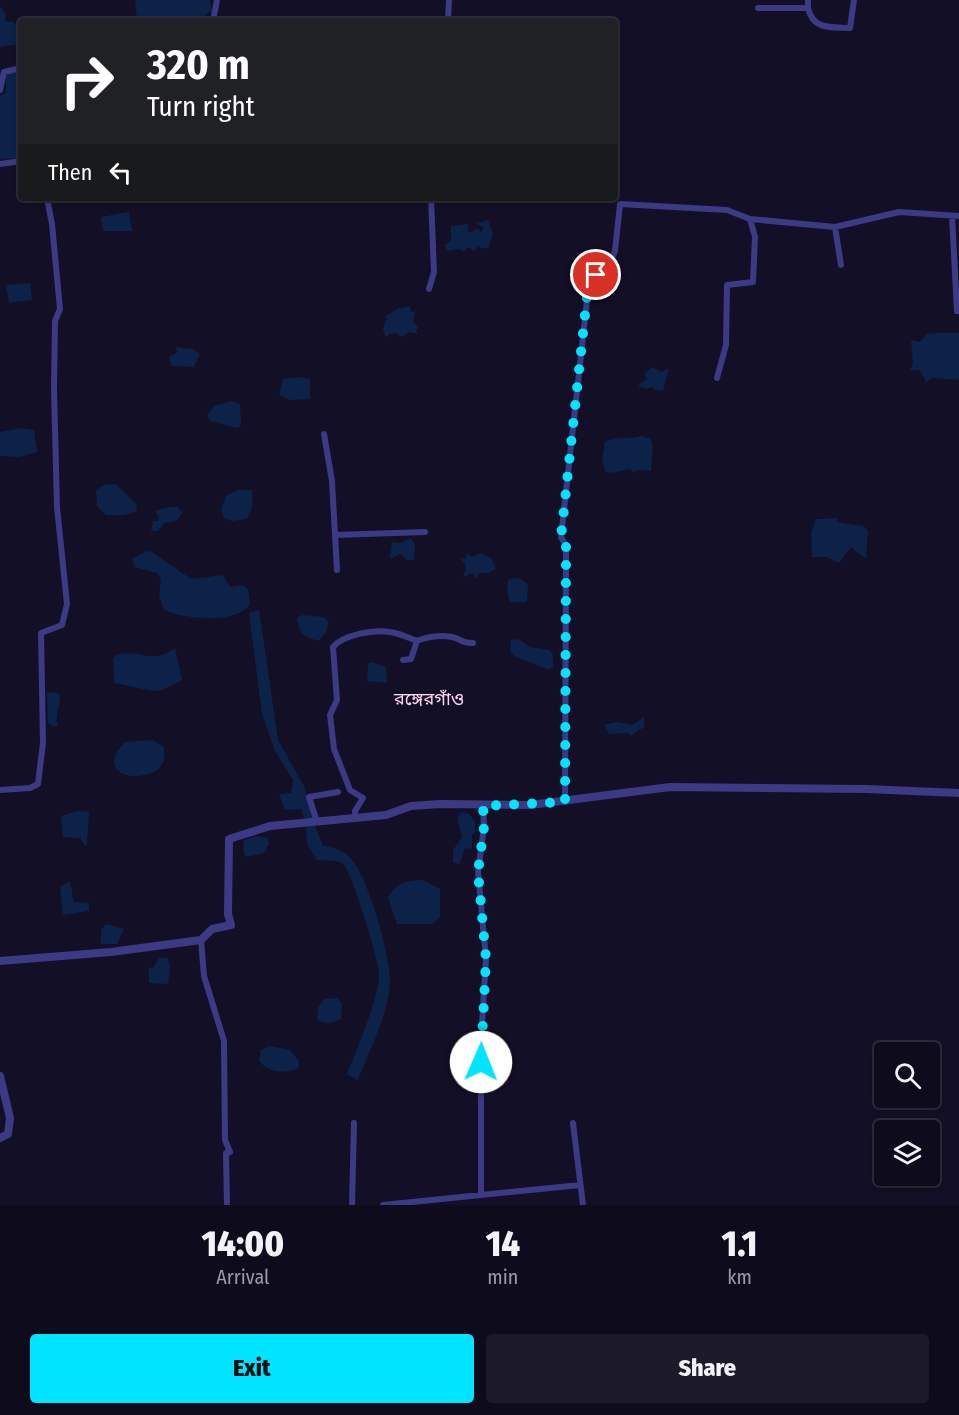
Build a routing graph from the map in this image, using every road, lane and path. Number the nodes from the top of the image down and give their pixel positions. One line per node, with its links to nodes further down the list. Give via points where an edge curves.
1 (217, 0): 7 (street)
2 (449, 0): 8 (street)
3 (808, 0): 6 (street)
4 (854, 0): 6 (street, via 850,28 819,26 810,18)
5 (758, 8): 6 (street)
6 (808, 8)
7 (214, 18)
8 (448, 18)
9 (18, 69): 10 (street, via 4,72)
10 (0, 90)
11 (18, 161): 12 (street)
12 (0, 164)
13 (48, 201): 29 (street, via 60,309 55,321 54,389 57,507 67,604 62,625 40,633 43,743 38,784)
14 (430, 201): 19 (street, via 434,272)
15 (956, 216): 17 (street, via 899,212); 20 (street)
16 (750, 219): 17 (street); 21 (street, via 755,237 753,282 727,285 726,345); 32 (street, via 727,210 622,203 615,251 608,268 589,282 561,537 566,546)
17 (835, 227): 18 (street)
18 (841, 265)
19 (429, 289)
20 (957, 311)
21 (717, 378)
22 (324, 434): 24 (street)
23 (425, 532): 24 (street)
24 (335, 535): 25 (street)
25 (337, 570)
26 (417, 641): 27 (street, via 448,637); 28 (street, via 411,659); 34 (street, via 389,631 338,640 333,647 337,700 330,715 334,749 350,790 363,798)
27 (473, 643)
28 (403, 660)
29 (0, 790)
30 (338, 792): 35 (street, via 309,797)
31 (959, 793): 32 (street, via 712,786 670,787)
32 (565, 802): 33 (street)
33 (483, 806): 34 (street, via 411,806 386,815); 43 (street, via 478,872 486,959 481,1040)
34 (355, 819): 35 (street)
35 (317, 822): 36 (street, via 270,826 229,839 231,925 212,929)
36 (201, 940): 37 (street); 44 (street, via 206,983 224,1041 225,1140 230,1152 226,1153)
37 (0, 961)
38 (0, 1076): 41 (street, via 9,1118 8,1134)
39 (354, 1123): 45 (street)
40 (573, 1123): 42 (street)
41 (0, 1138)
42 (580, 1185): 43 (street); 47 (street)
43 (481, 1194): 46 (street)
44 (226, 1205)
45 (352, 1205)
46 (383, 1205)
47 (583, 1205)

